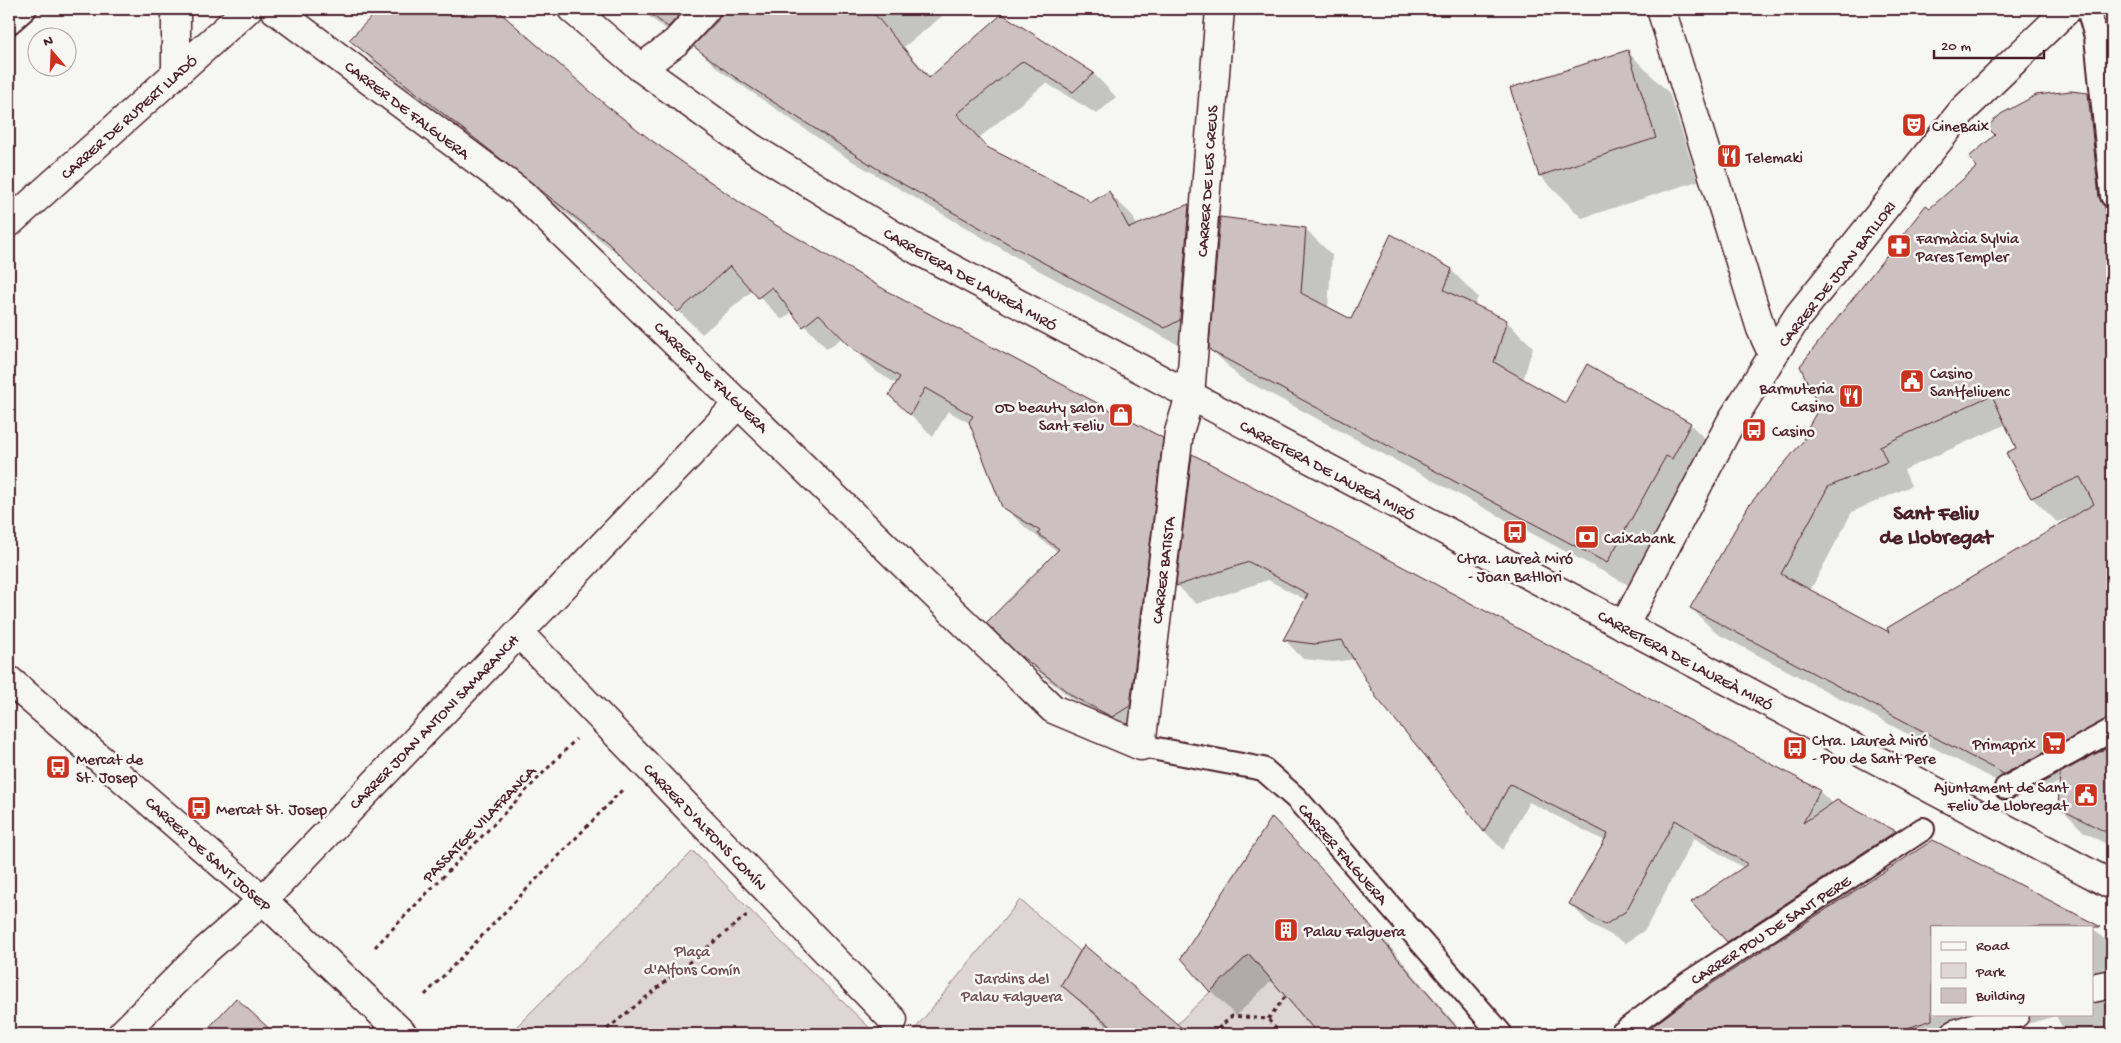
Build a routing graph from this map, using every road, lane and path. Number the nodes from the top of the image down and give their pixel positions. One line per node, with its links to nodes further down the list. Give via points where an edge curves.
1 (25, 9): 11 (street)
2 (176, 9): 13 (street)
3 (248, 9): 13 (street, CARRER DE RUPERT LLADÓ)
4 (274, 9): 18 (street, CARRER DE FALGUERA, via 522,194)
5 (572, 9): 12 (street, CARRETERA DE LAUREÀ MIRÓ)
6 (706, 9): 12 (street, via 676,42)
7 (1220, 9): 17 (street, CARRER DE LES CREUS)
8 (1661, 9): 16 (street, via 1761,329)
9 (2068, 9): 16 (street, CARRER DE JOAN BATLLORI, via 1964,110 1798,316)
10 (2088, 9): 14 (street, via 2096,37)
11 (9, 23)
12 (641, 68): 17 (street, CARRETERA DE LAUREÀ MIRÓ, via 752,148 919,251)
13 (176, 73): 15 (street, CARRER DE RUPERT LLADÓ)
14 (2112, 196)
15 (9, 223)
16 (1773, 355): 19 (street, CARRER DE JOAN BATLLORI, via 1732,420)
17 (1190, 396): 19 (street, CARRETERA DE LAUREÀ MIRÓ); 24 (street, CARRER BATISTA, via 1179,432)
18 (740, 403): 20 (street, CARRER JOAN ANTONI SAMARANCH); 24 (street, CARRER DE FALGUERA, via 1053,709)
19 (1624, 626): 28 (street, CARRETERA DE LAUREÀ MIRÓ)
20 (519, 632): 22 (street, CARRER D'ALFONS COMÍN); 30 (street, CARRER JOAN ANTONI SAMARANCH)
21 (9, 680): 30 (street, CARRER DE SANT JOSEP)
22 (599, 715): 25 (street, CARRER D'ALFONS COMÍN); 31 (path, PASSATGE VILAFRANCA)
23 (2112, 730): 26 (street)
24 (1141, 746): 44 (street, CARRER FALGUERA, via 1263,769 1297,799)
25 (647, 765): 29 (street, CARRER D'ALFONS COMÍN); 34 (path)
26 (2006, 788)
27 (1923, 829): 45 (street, CARRER POU DE SANT PERE, via 1688,983)
28 (2112, 886)
29 (771, 891): 38 (street, CARRER D'ALFONS COMÍN); 41 (path, via 751,912)
30 (262, 900): 39 (street, CARRER JOAN ANTONI SAMARANCH, via 206,950); 40 (street, CARRER DE SANT JOSEP)
31 (375, 947)
32 (2112, 984): 33 (street)
33 (2094, 988)
34 (425, 995)
35 (1285, 997): 37 (path)
36 (2009, 1016): 46 (street)
37 (1268, 1019): 42 (path, via 1232,1016); 43 (path)
38 (893, 1020)
39 (122, 1034)
40 (403, 1034)
41 (602, 1034)
42 (1212, 1034)
43 (1280, 1034)
44 (1501, 1034)
45 (1620, 1034)
46 (1955, 1034)

